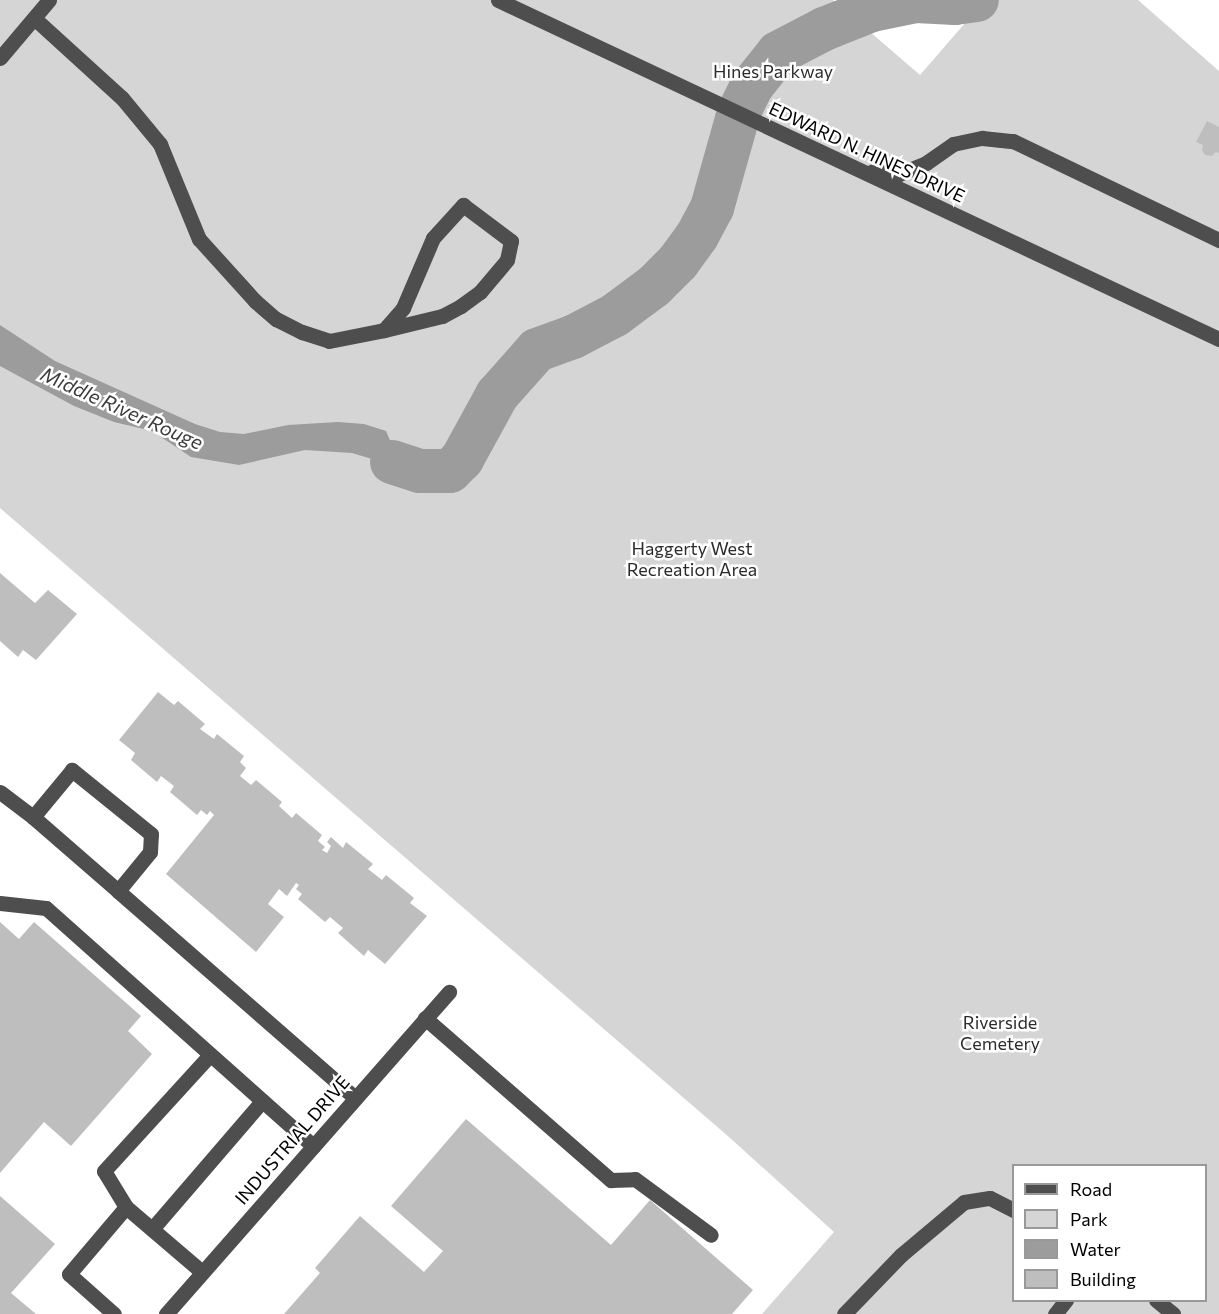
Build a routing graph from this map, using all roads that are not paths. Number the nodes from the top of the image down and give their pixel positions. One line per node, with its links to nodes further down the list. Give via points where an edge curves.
1 (49, 0): 3 (street)
2 (498, 0): 5 (street, EDWARD N. HINES DRIVE)
3 (34, 18): 4 (street); 7 (street, via 122,98 160,144 199,239 255,301 276,319 329,341)
4 (0, 58)
5 (858, 169): 6 (street, via 899,174 926,163 953,144 982,138 1012,141); 8 (street, EDWARD N. HINES DRIVE)
6 (1219, 240)
7 (384, 330): 7 (street, via 442,316 461,306 480,292 507,260 511,241 463,205 433,238 403,308)
8 (1219, 339)
9 (0, 792): 10 (street)
10 (33, 817): 11 (street); 11 (street, via 72,770 151,834 150,852)
11 (118, 891): 16 (street)
12 (0, 903): 15 (street, via 46,908)
13 (449, 992): 14 (street, INDUSTRIAL DRIVE)
14 (425, 1018): 16 (street, INDUSTRIAL DRIVE); 22 (street, via 611,1180 634,1179)
15 (210, 1055): 17 (street); 19 (street, via 104,1171)
16 (355, 1098): 18 (street, INDUSTRIAL DRIVE)
17 (262, 1101): 18 (street); 21 (street)
18 (313, 1146): 23 (street, INDUSTRIAL DRIVE)
19 (126, 1208): 21 (street); 26 (street, via 69,1274)
20 (1012, 1209): 28 (street, via 990,1198 964,1202 901,1256)
21 (152, 1229): 23 (street)
22 (711, 1235)
23 (202, 1272): 27 (street, INDUSTRIAL DRIVE)
24 (1064, 1302): 29 (street)
25 (1158, 1302): 30 (street)
26 (114, 1314)
27 (166, 1314)
28 (844, 1314)
29 (1055, 1314)
30 (1173, 1314)

